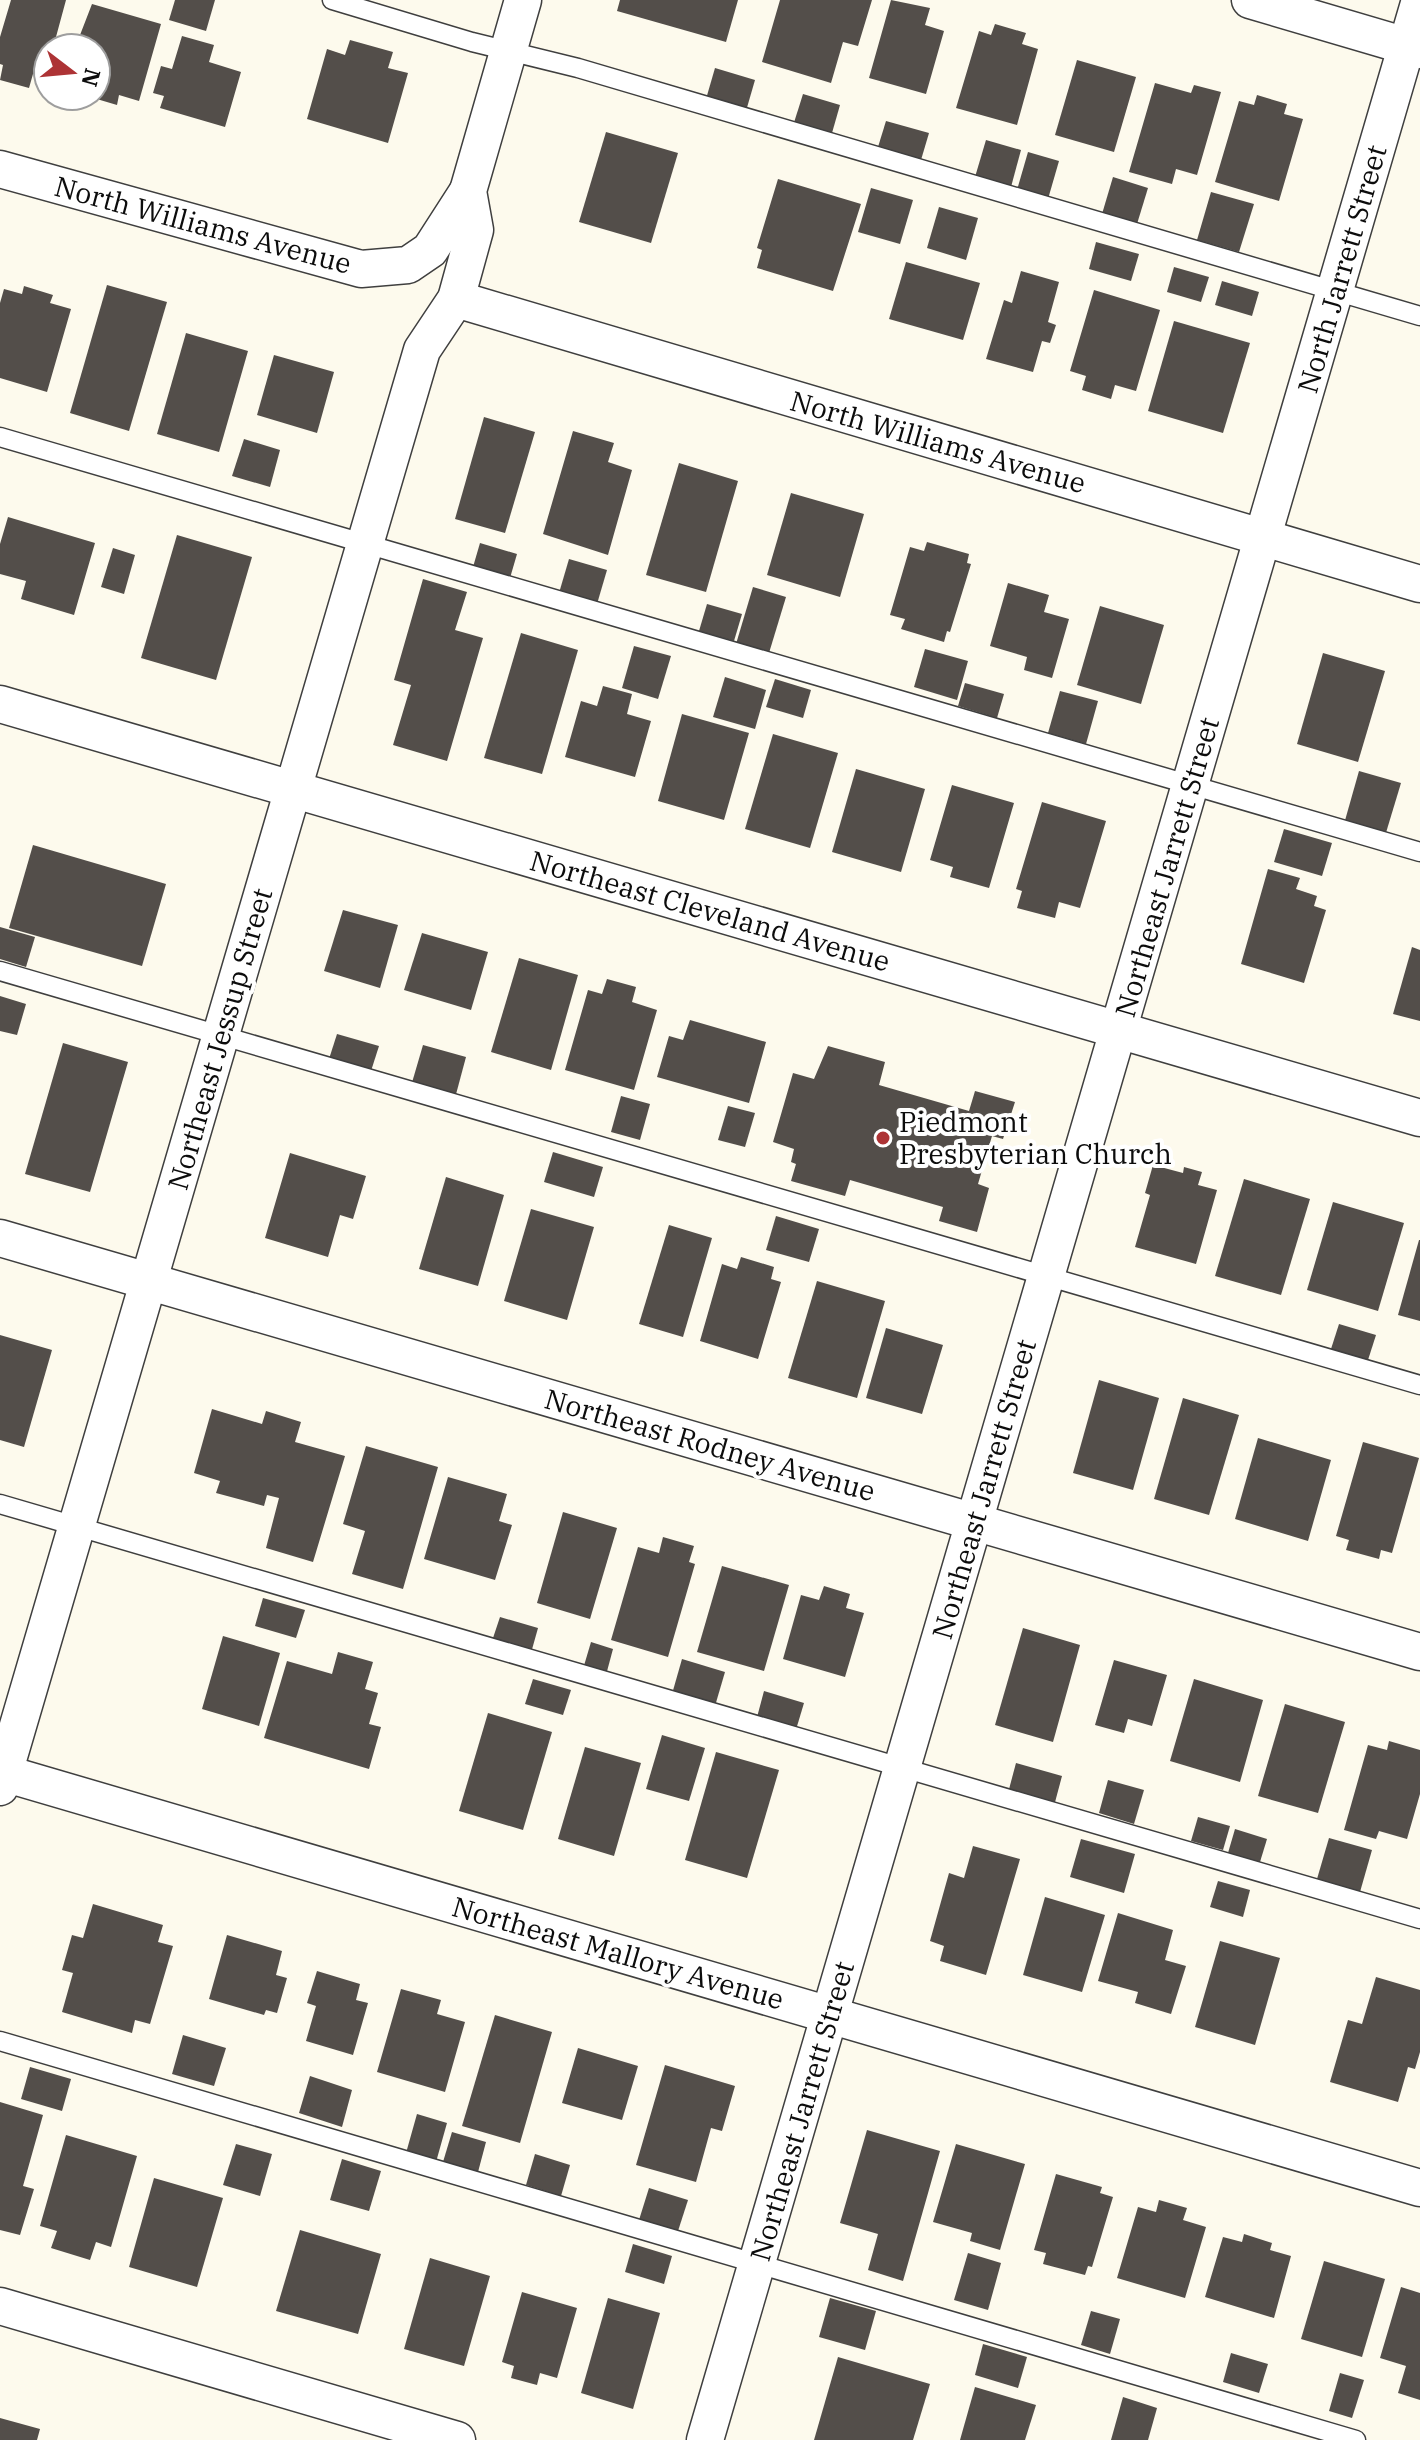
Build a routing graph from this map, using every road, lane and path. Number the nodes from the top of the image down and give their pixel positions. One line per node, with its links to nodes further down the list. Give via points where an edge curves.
1 (332, 0): 6 (lane)
2 (523, 0): 6 (street)
3 (1250, 0): 5 (street)
4 (1420, 0): 5 (street, North Jarrett Street)
5 (1413, 48): 9 (street, North Jarrett Street)
6 (508, 51): 8 (street); 9 (lane)
7 (0, 169): 8 (street, North Williams Avenue, via 361,269 408,265 430,250)
8 (468, 191): 10 (street, Northeast Jessup Street, via 475,230)
9 (1335, 291): 11 (lane); 13 (street, North Jarrett Street)
10 (456, 299): 13 (street, North Williams Avenue); 14 (street, Northeast Jessup Street, via 422,350)
11 (1420, 316)
12 (0, 437): 14 (lane)
13 (1263, 538): 15 (street, North Williams Avenue); 17 (street, Northeast Jarrett Street)
14 (366, 543): 17 (lane); 18 (street, Northeast Jessup Street)
15 (1420, 584)
16 (0, 704): 18 (street, Northeast Cleveland Avenue)
17 (1190, 786): 19 (lane); 21 (street, Northeast Jarrett Street)
18 (293, 790): 21 (street, Northeast Cleveland Avenue); 22 (street, Northeast Jessup Street)
19 (1420, 852)
20 (0, 971): 22 (lane)
21 (1119, 1031): 23 (street, Northeast Cleveland Avenue); 25 (street, Northeast Jarrett Street)
22 (221, 1035): 25 (lane); 26 (street, Northeast Jessup Street)
23 (1420, 1118)
24 (0, 1238): 26 (street, Northeast Rodney Avenue)
25 (1046, 1275): 27 (lane); 29 (street, Northeast Jarrett Street)
26 (149, 1281): 29 (street, Northeast Rodney Avenue); 30 (street, Northeast Jessup Street)
27 (1420, 1385)
28 (0, 1504): 30 (lane)
29 (974, 1522): 31 (street, Northeast Rodney Avenue); 32 (street, Northeast Jarrett Street)
30 (76, 1526): 32 (lane); 33 (street, Northeast Jessup Street)
31 (1420, 1652)
32 (902, 1769): 34 (lane); 35 (street, Northeast Jarrett Street)
33 (1, 1778): 35 (street, Northeast Mallory Avenue)
34 (1420, 1919)
35 (830, 2014): 37 (street, Northeast Mallory Avenue); 38 (street, Northeast Jarrett Street)
36 (0, 2041): 38 (lane)
37 (1420, 2188)
38 (757, 2263): 41 (street, Northeast Jarrett Street); 42 (lane)
39 (0, 2306): 40 (street)
40 (457, 2440)
41 (705, 2440)
42 (1356, 2440)

